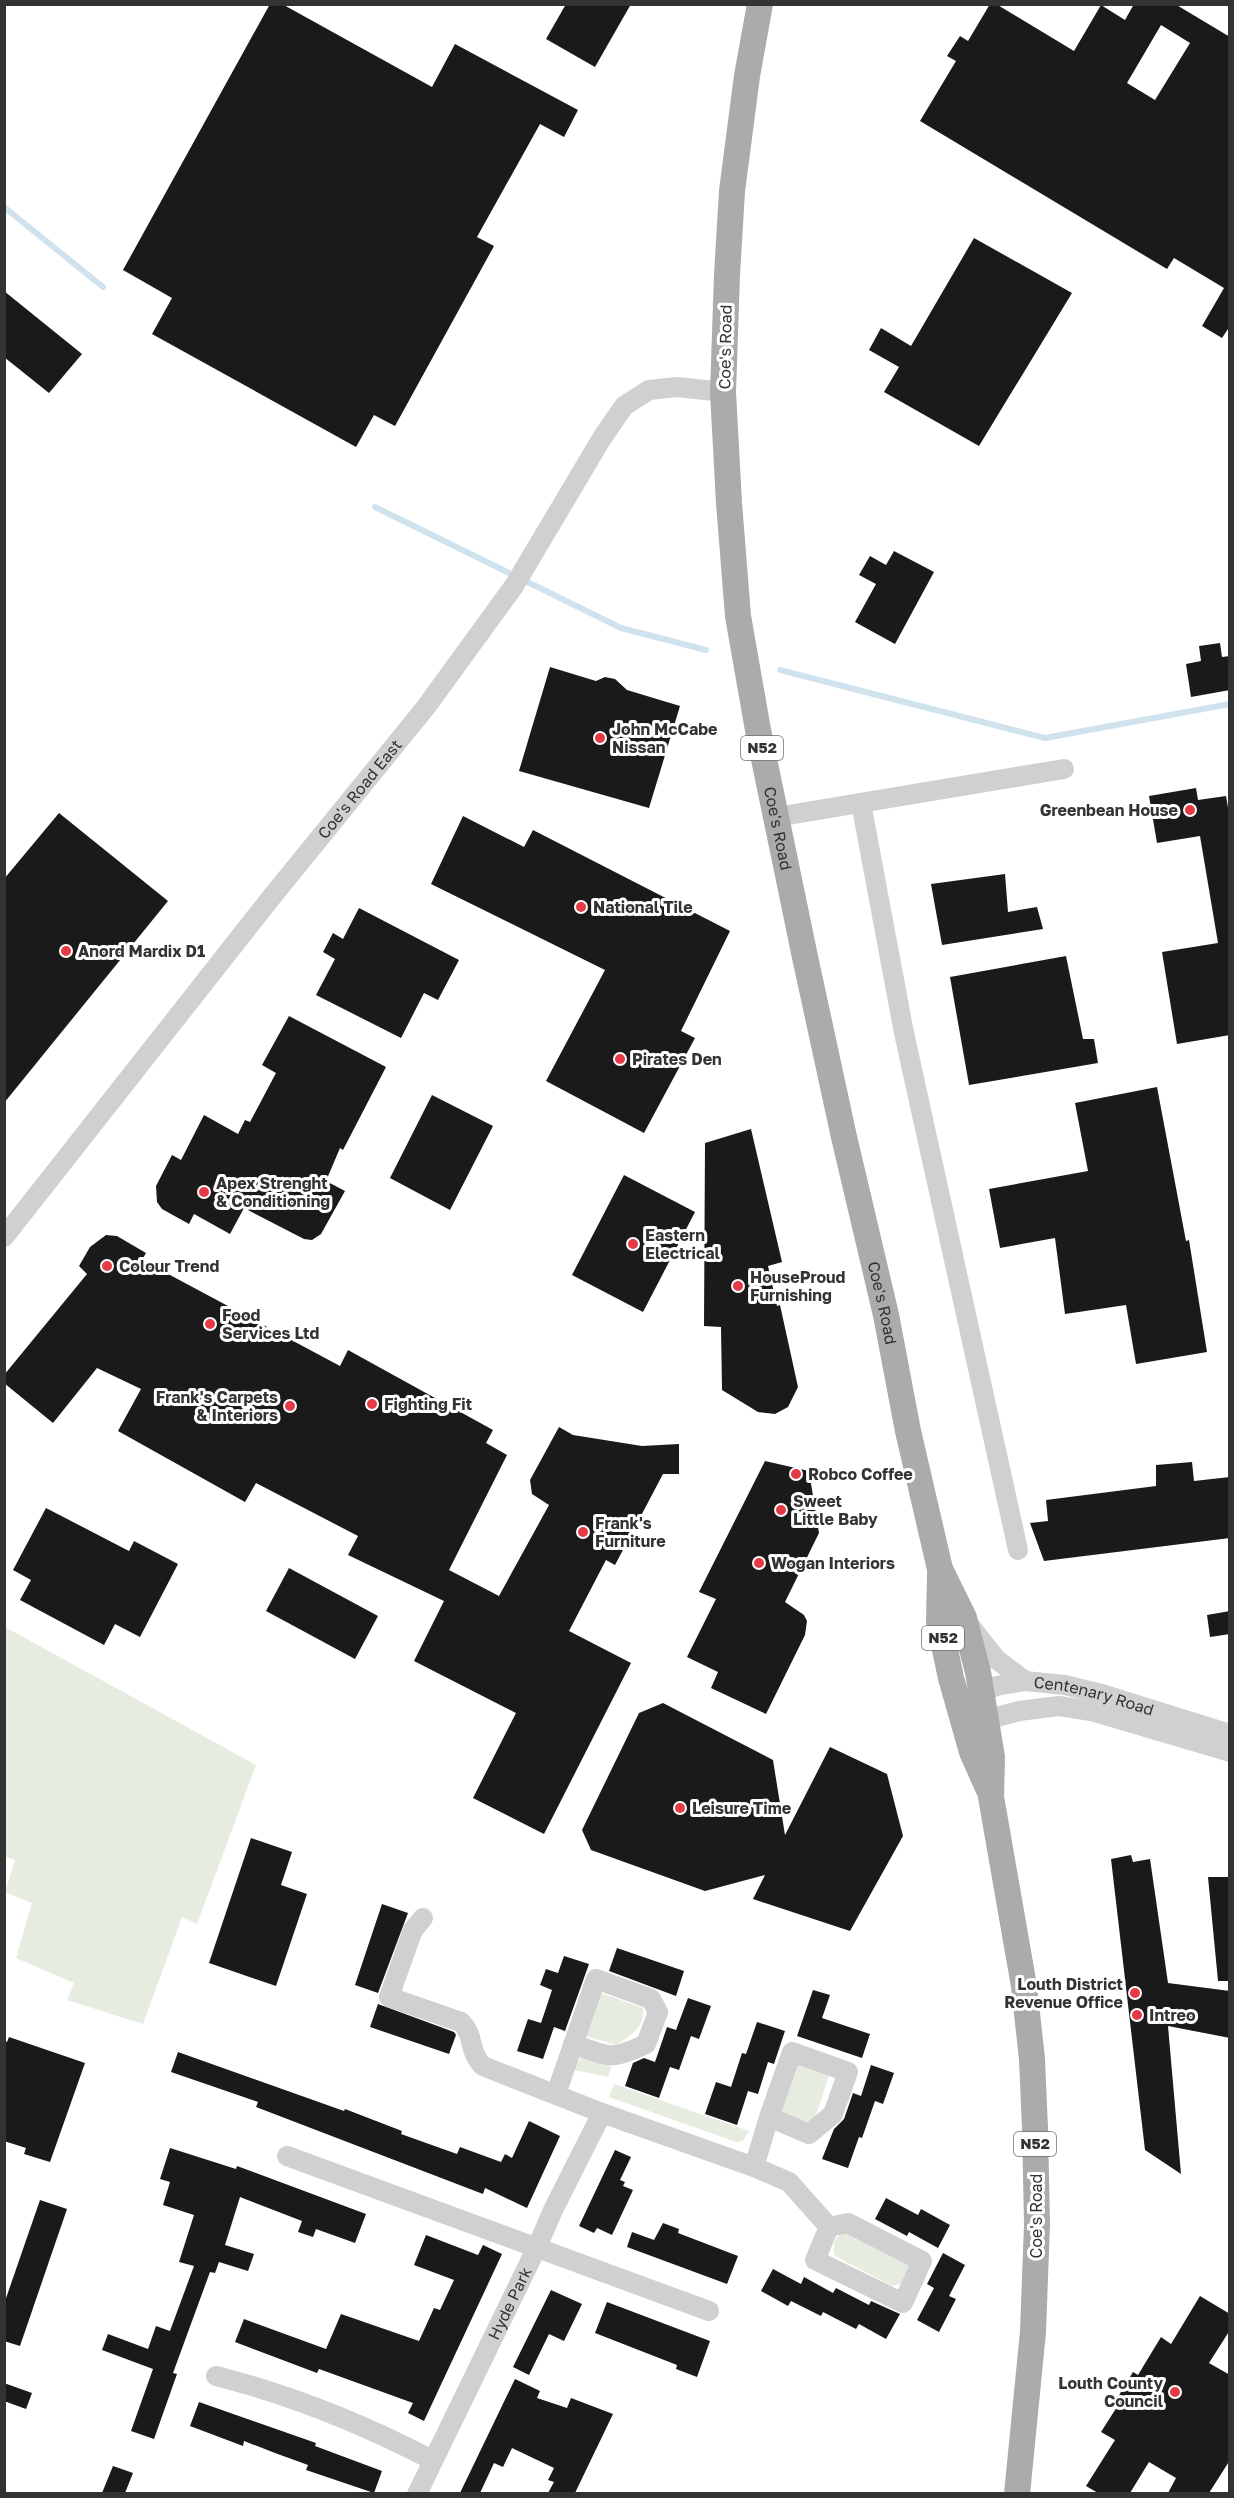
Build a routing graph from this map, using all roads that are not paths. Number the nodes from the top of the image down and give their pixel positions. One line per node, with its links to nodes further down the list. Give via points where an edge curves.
1 (760, 4): 2 (main road, Coe's Road / N52, via 732,191)
2 (723, 392): 5 (main road, Coe's Road / N52, via 738,616); 6 (street, Coe's Road East, via 677,387 649,390 624,406 514,586 426,707)
3 (1064, 769): 4 (street)
4 (861, 803): 5 (street); 7 (street, via 904,1033)
5 (776, 817): 8 (main road, Coe's Road / N52)
6 (4, 1237)
7 (1018, 1550)
8 (940, 1569): 9 (main road, Coe's Road / N52); 11 (main road, Coe's Road / N52, via 939,1621)
9 (964, 1618): 10 (street, via 996,1659); 11 (main road, Coe's Road / N52)
10 (1025, 1681): 11 (street, Centenary Road, via 996,1686); 12 (street, Centenary Road, via 1101,1694)
11 (972, 1709): 13 (street, Centenary Road, via 1019,1711 1059,1706 1091,1711); 27 (main road, Coe's Road / N52, via 992,1757 991,1797 1024,1986 1033,2082 1037,2236 1033,2332)
12 (1230, 1734)
13 (1230, 1752)
14 (423, 1918): 16 (street, via 413,1930 389,1997 461,2022 470,2031 474,2056 483,2066)
15 (573, 2044): 15 (street, via 596,1979 651,1998 658,2012 646,2044 621,2056 608,2056); 16 (street)
16 (556, 2094): 17 (street)
17 (602, 2113): 20 (street); 22 (street, Hyde Park)
18 (769, 2117): 18 (street, via 792,2052 848,2072 833,2114 809,2134); 20 (street)
19 (287, 2156): 22 (street)
20 (754, 2167): 21 (street, via 789,2182)
21 (829, 2227): 21 (street, via 848,2223 922,2261 903,2304 815,2260)
22 (537, 2247): 23 (street); 25 (street, Hyde Park)
23 (709, 2311)
24 (216, 2376): 25 (street, via 263,2388 374,2430)
25 (432, 2460): 26 (street, Hyde Park)
26 (417, 2493)
27 (1017, 2493)

